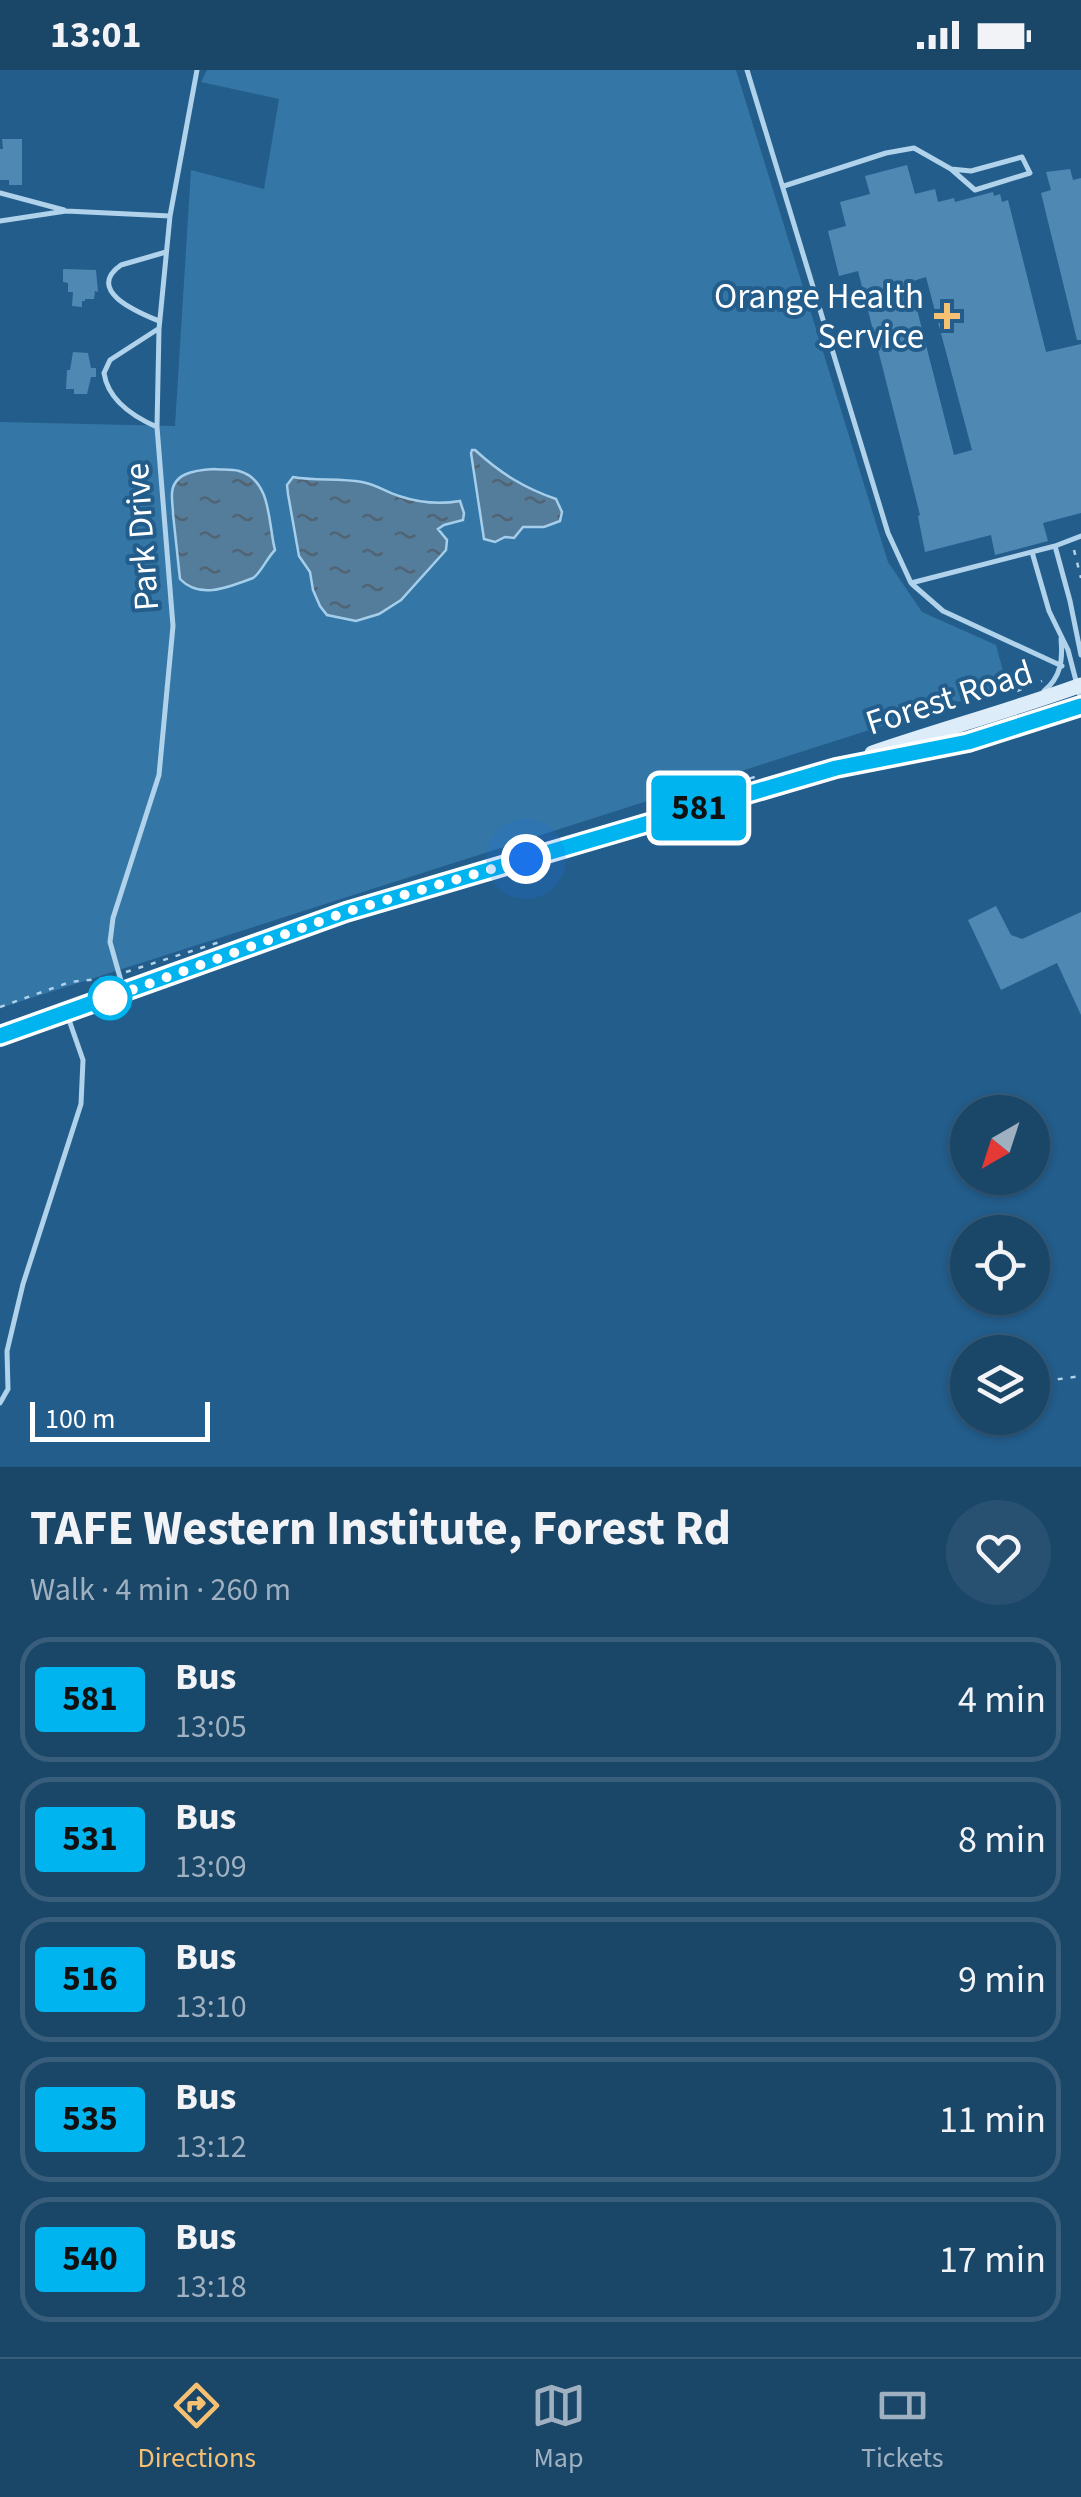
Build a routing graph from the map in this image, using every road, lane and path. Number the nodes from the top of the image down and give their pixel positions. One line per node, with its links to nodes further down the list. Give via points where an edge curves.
1 (198, 70): 7 (lane, Park Drive)
2 (747, 70): 4 (lane)
3 (952, 169): 3 (lane, via 1022,157 1030,173 976,190); 4 (lane, via 914,148)
4 (784, 186): 17 (lane, via 888,534)
5 (0, 193): 6 (lane)
6 (66, 211): 7 (lane); 8 (lane)
7 (170, 216): 9 (lane, Park Drive)
8 (0, 221)
9 (166, 252): 10 (lane, Park Drive); 10 (lane, via 121,265 110,279 117,300)
10 (159, 325): 11 (lane, Park Drive); 11 (lane, via 110,360 104,373 116,400)
11 (157, 427): 25 (lane, Park Drive, via 173,626 159,774 113,918 110,942)
12 (1081, 536): 14 (lane)
13 (1081, 545): 16 (path, via 1074,548)
14 (1055, 546): 15 (lane); 18 (lane)
15 (1032, 552): 17 (lane); 19 (lane)
16 (1081, 578)
17 (912, 584): 21 (lane, via 943,610)
18 (1078, 625): 20 (lane)
19 (1060, 636): 21 (lane); 22 (lane)
20 (1081, 655)
21 (1062, 666): 23 (lane)
22 (1080, 694): 23 (main road, Forest Road); 24 (main road, Forest Road, via 968,742)
23 (1030, 704): 24 (main road, Forest Road)
24 (836, 768): 26 (main road, Forest Road, via 346,912)
25 (120, 974): 26 (lane, Park Drive); 27 (path, via 70,982)
26 (125, 992): 28 (main road, Forest Road)
27 (0, 1007)
28 (67, 1014): 29 (main road, Forest Road); 32 (lane, via 83,1060 81,1104 22,1284 7,1351 8,1389)
29 (0, 1036)
30 (1081, 1376): 31 (path)
31 (1050, 1381)
32 (0, 1404)

